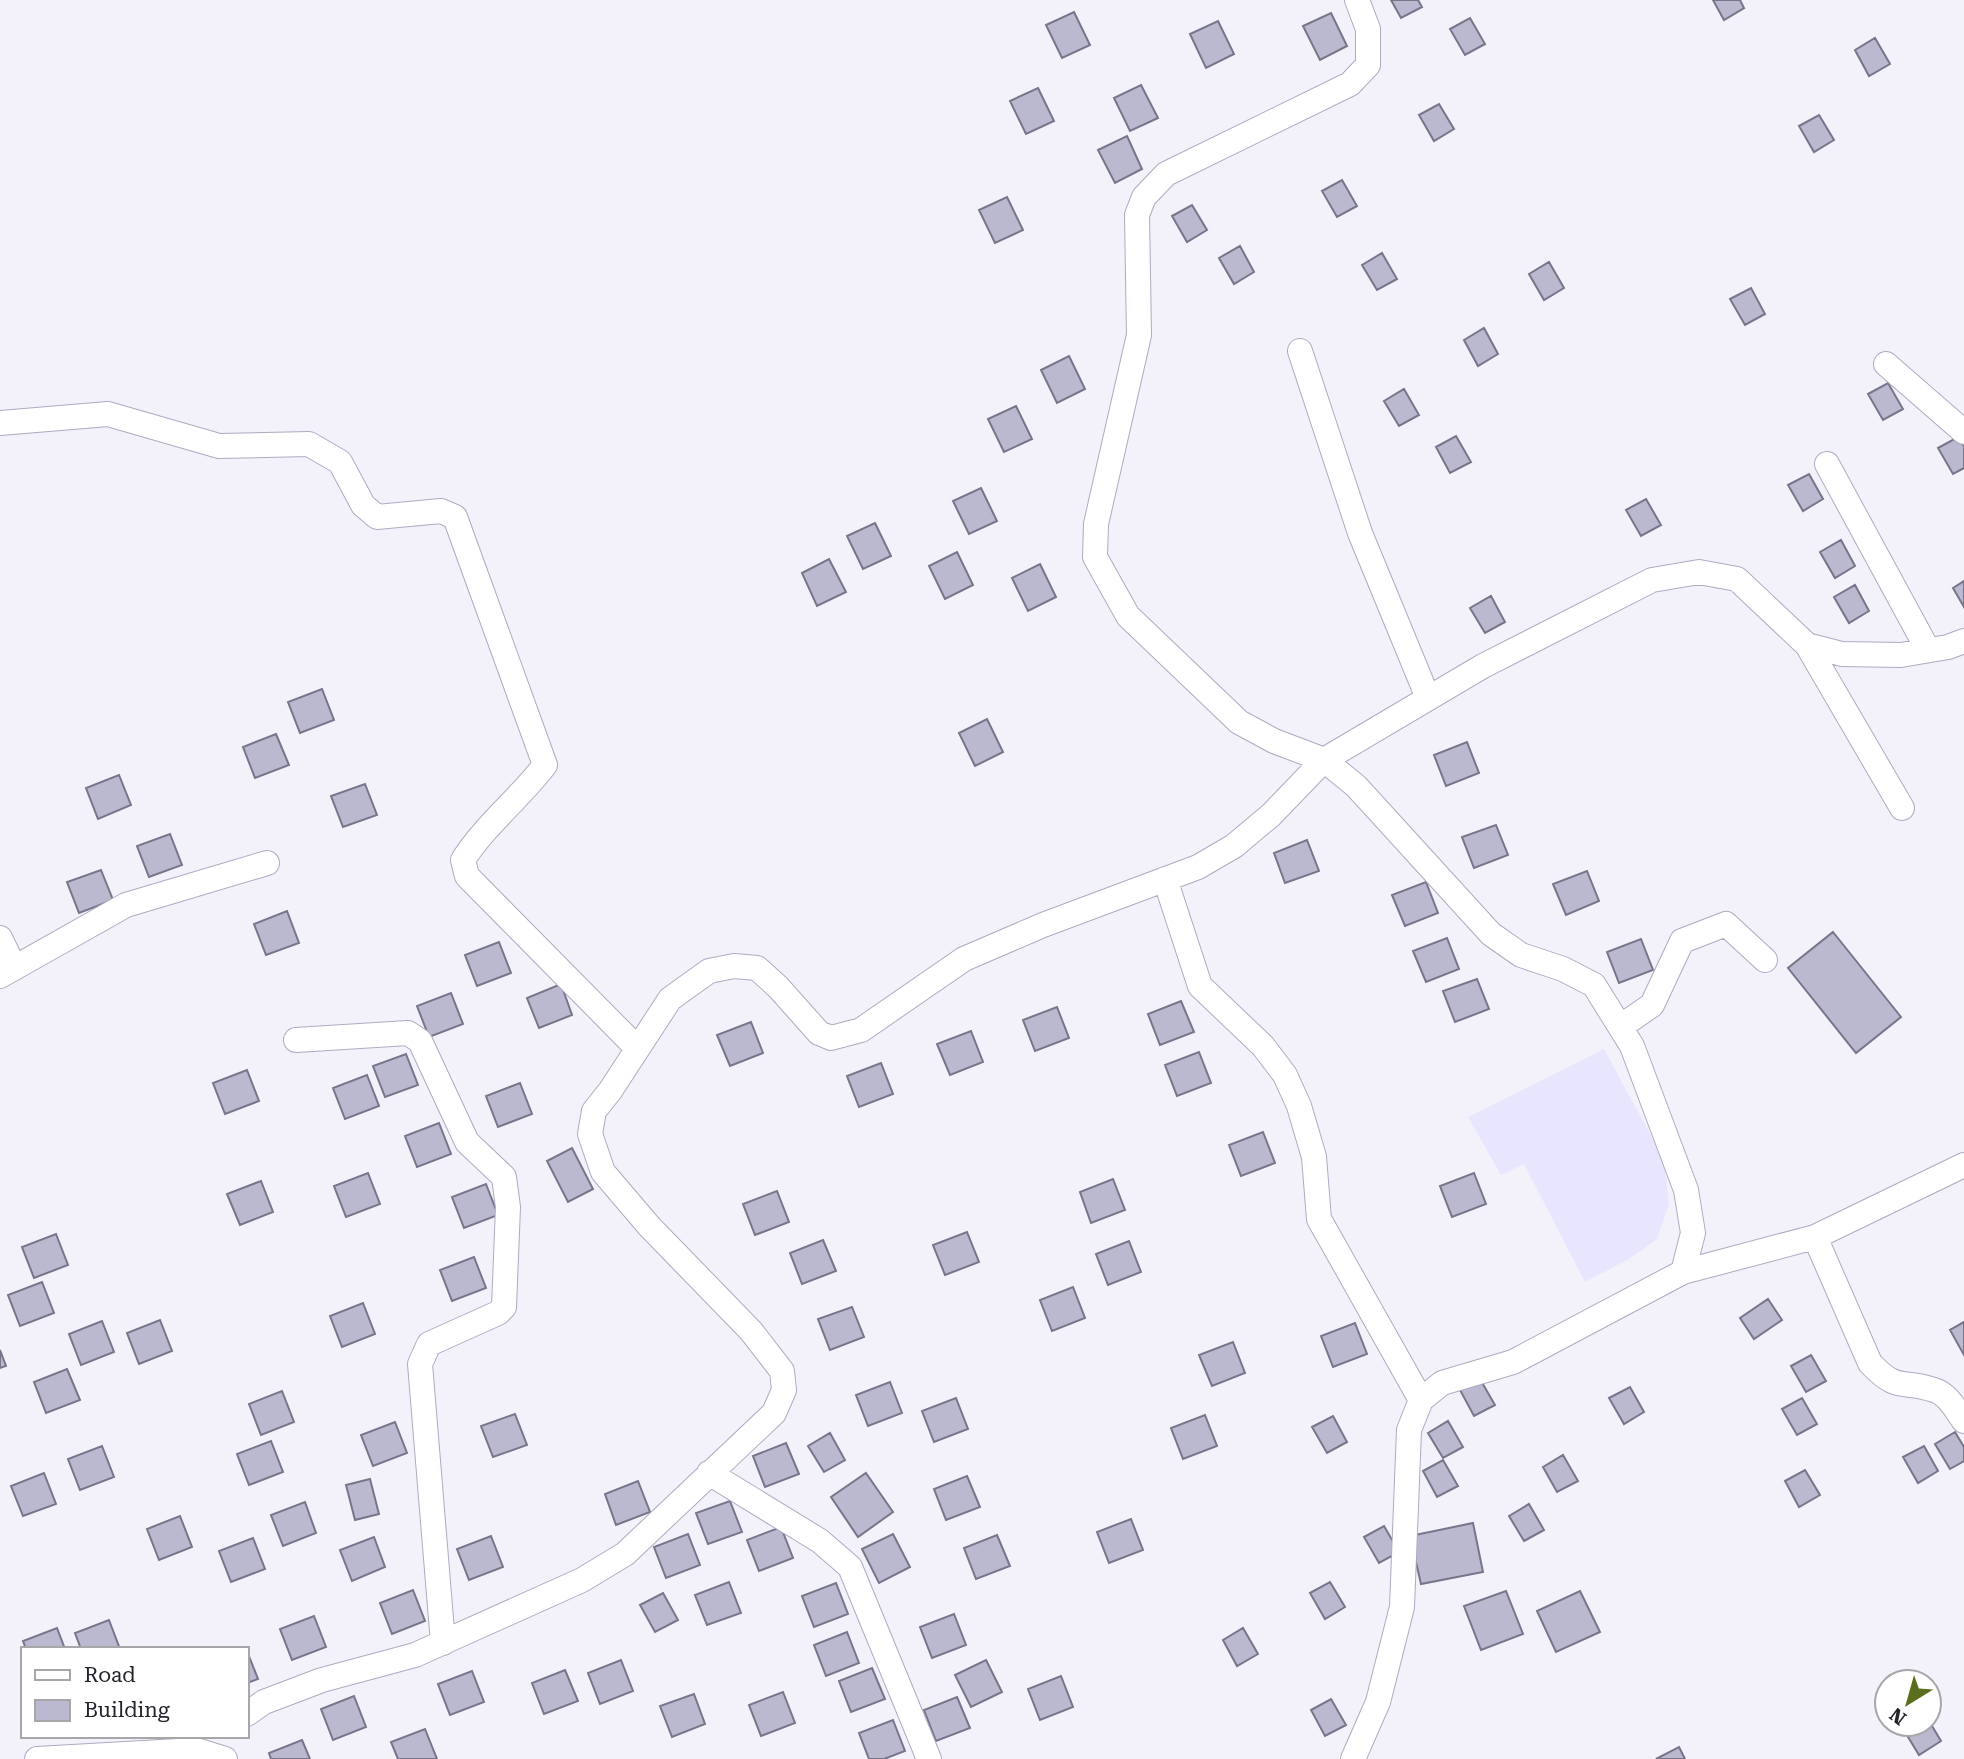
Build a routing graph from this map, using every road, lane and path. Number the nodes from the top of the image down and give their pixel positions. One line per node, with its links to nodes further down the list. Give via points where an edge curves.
1 (1357, 0): 11 (street, via 1368,29 1368,65 1350,84 1166,174 1144,197 1137,215 1139,335 1096,524 1095,557 1128,617 1239,722)
2 (1300, 351): 10 (street, via 1360,533)
3 (1886, 364): 5 (street)
4 (0, 423): 20 (street, via 108,414 219,446 309,444 340,462 363,505 377,517 441,511 455,517 545,765 471,847 463,860 467,876)
5 (1964, 432)
6 (1827, 464): 9 (street)
7 (1964, 641): 9 (street)
8 (1807, 645): 9 (street, via 1842,654 1901,655); 10 (street, via 1737,579 1699,572 1652,580); 12 (street)
9 (1928, 650)
10 (1429, 698): 11 (street)
11 (1324, 760): 14 (street, via 1234,846); 18 (street, via 1356,786 1491,934 1521,956 1594,985)
12 (1902, 808)
13 (267, 863): 17 (street, via 126,905)
14 (1166, 879): 20 (street, via 964,959 861,1030 841,1037 819,1033 757,968 734,966 709,971 670,999); 24 (street, via 1200,986 1263,1046 1285,1075 1314,1157 1319,1219)
15 (0, 938): 17 (street)
16 (1765, 960): 18 (street, via 1726,924 1682,941 1653,1005)
17 (7, 972)
18 (1620, 1027): 23 (street, via 1632,1046 1686,1190 1693,1233)
19 (296, 1040): 27 (street, via 408,1033 420,1041 467,1142 504,1177 508,1207 504,1307 429,1344 420,1364)
20 (636, 1047): 26 (street, via 594,1111 590,1134 603,1172 751,1331 782,1371 784,1391 774,1413)
21 (1964, 1165): 22 (street)
22 (1815, 1237): 23 (street); 25 (street, via 1870,1363 1885,1379 1935,1390)
23 (1683, 1272): 24 (street, via 1513,1362 1442,1383)
24 (1421, 1400): 29 (street, via 1409,1430 1402,1606)
25 (1964, 1421)
26 (709, 1473): 27 (street, via 625,1554 582,1580); 33 (street, via 820,1541 850,1567)
27 (443, 1643): 28 (street, via 415,1656 323,1680 264,1702)
28 (248, 1713)
29 (1367, 1729): 34 (street); 35 (street)
30 (206, 1743): 31 (street); 32 (street)
31 (37, 1759)
32 (225, 1759)
33 (929, 1759)
34 (1353, 1759)
35 (1379, 1759)

